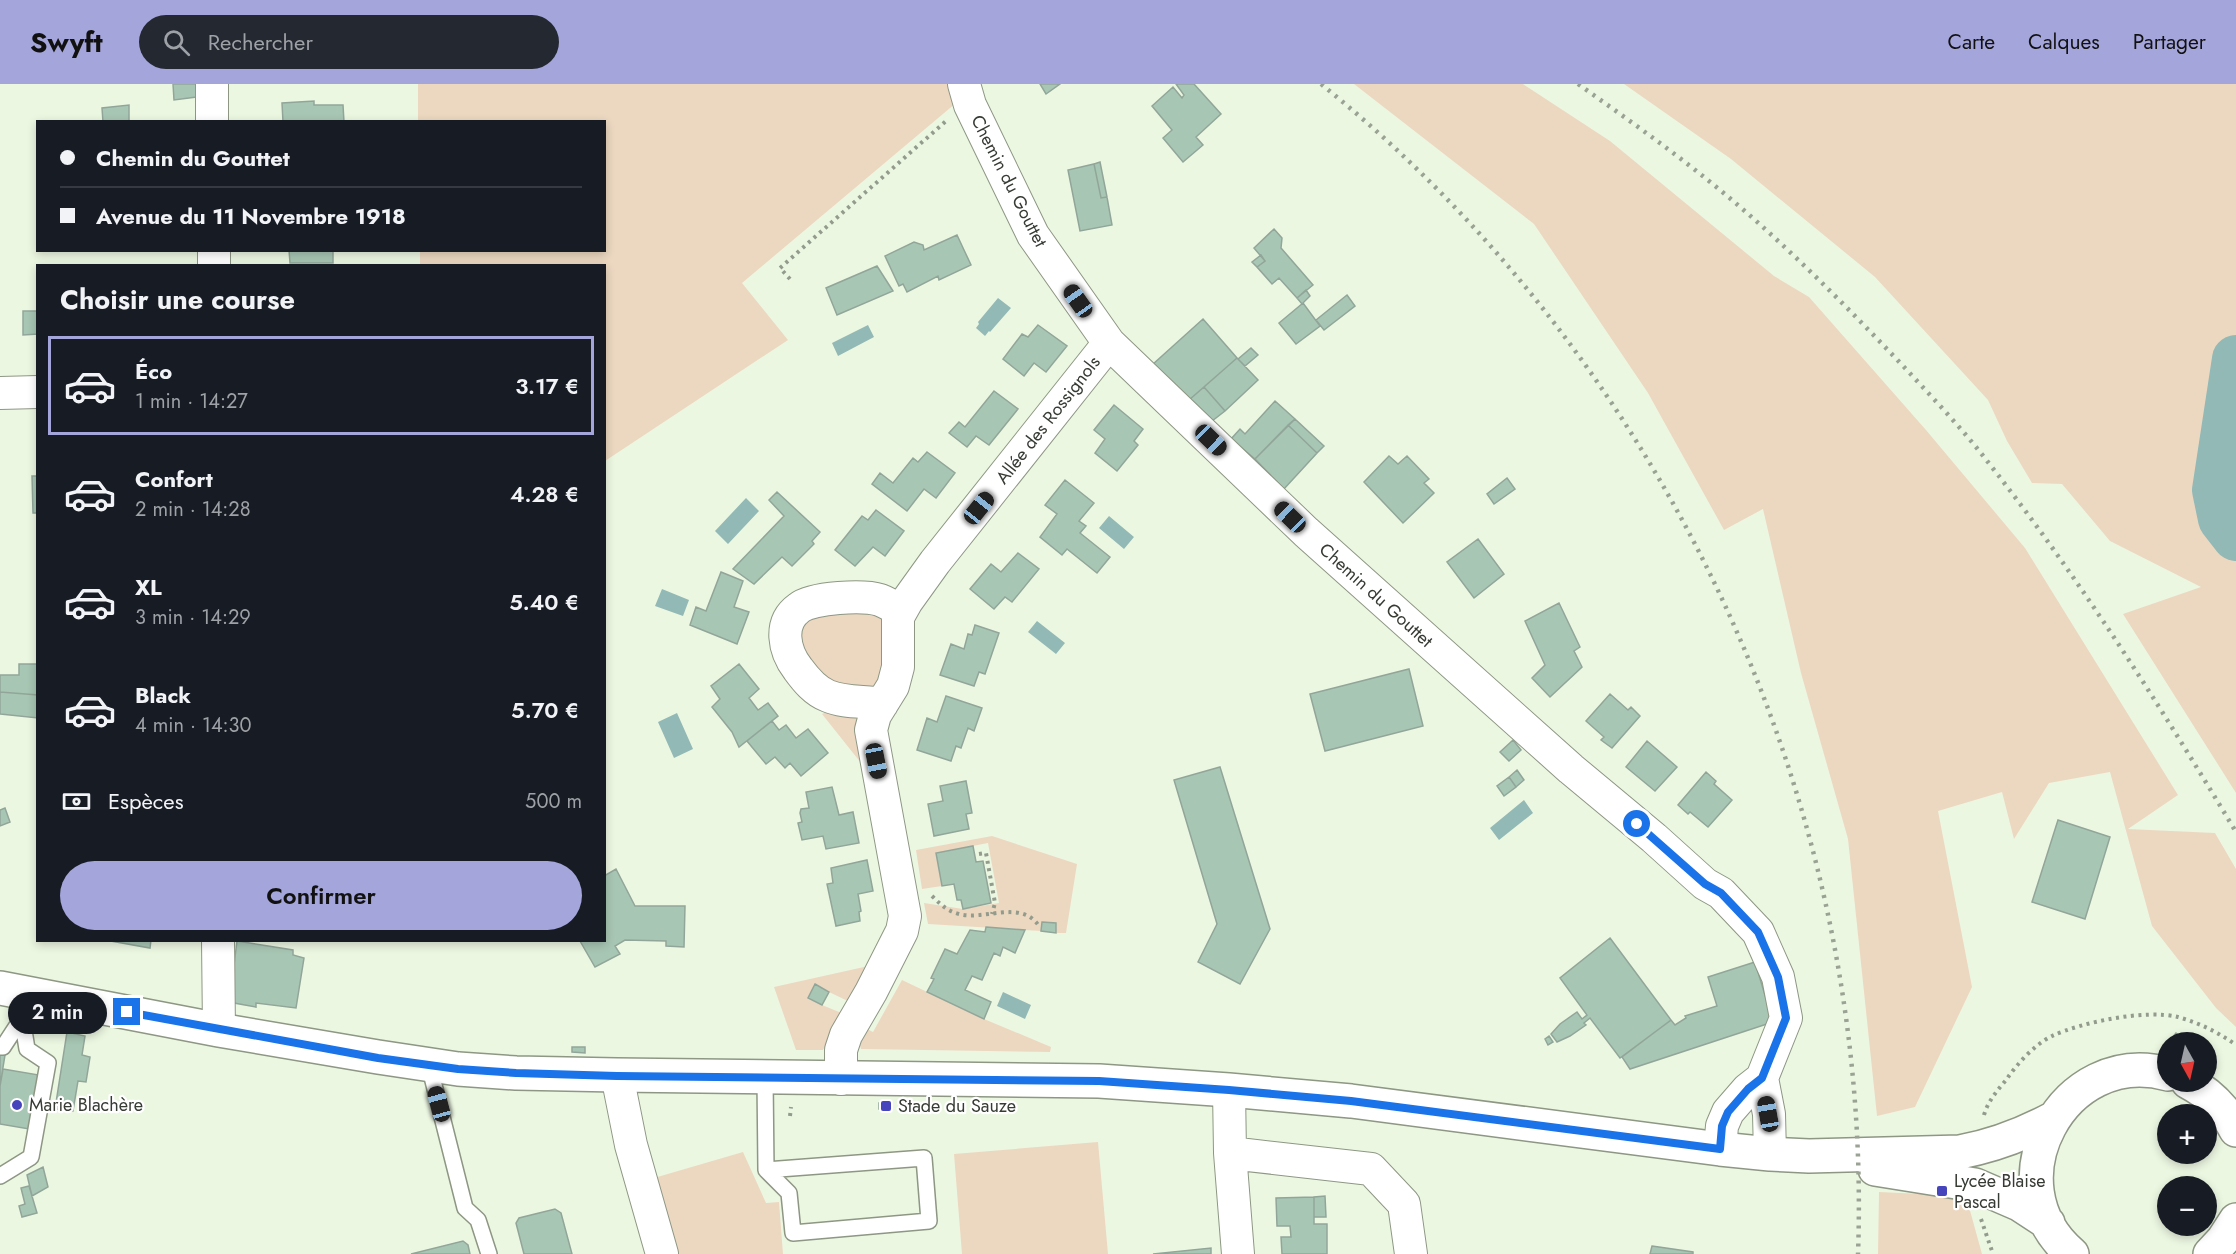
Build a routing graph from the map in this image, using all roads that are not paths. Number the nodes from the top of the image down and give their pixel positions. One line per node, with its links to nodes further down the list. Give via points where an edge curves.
1 (212, 84): 3 (street)
2 (967, 94): 4 (street, Chemin du Gouttet, via 1033,235)
3 (212, 120)
4 (1109, 343): 7 (street, Allée des Rossignols); 18 (street, Chemin du Gouttet, via 1306,532 1571,769 1705,884 1721,893 1758,932 1778,977 1786,1018)
5 (36, 392): 6 (street)
6 (0, 393)
7 (900, 611): 8 (street, via 898,667); 8 (street, via 867,598 815,601 798,608 785,632 791,660 818,690 829,697)
8 (882, 704): 19 (street, via 871,730 905,916 902,931 846,1035 841,1050)
9 (219, 942): 12 (street)
10 (0, 988): 11 (main road)
11 (29, 1006): 12 (main road); 13 (lane); 29 (lane, via 27,1049 48,1063 31,1157)
12 (219, 1030): 14 (main road)
13 (1, 1049)
14 (429, 1065): 16 (main road); 33 (lane, via 465,1208 478,1220)
15 (2157, 1072): 22 (main road, via 2120,1072 2100,1079 2065,1102)
16 (617, 1076): 17 (main road); 34 (street, via 631,1145)
17 (765, 1078): 19 (main road); 28 (lane)
18 (1762, 1078): 24 (street, Chemin du Gouttet, via 1728,1112); 26 (street)
19 (841, 1079): 20 (main road, via 1099,1081)
20 (1229, 1090): 24 (main road, via 1351,1101); 25 (street)
21 (2203, 1092): 23 (main road)
22 (2052, 1119): 27 (main road, via 2031,1130 1960,1152); 30 (main road, via 2036,1171 2037,1189)
23 (2234, 1122)
24 (1720, 1149): 26 (main road)
25 (1230, 1153): 35 (street); 36 (street, via 1371,1169 1404,1204)
26 (1770, 1154): 27 (main road)
27 (1809, 1156): 30 (main road, via 1975,1185 2019,1204)
28 (766, 1170): 28 (lane, via 789,1193 793,1233 929,1221 924,1158)
29 (0, 1176)
30 (2048, 1223): 32 (main road)
31 (2234, 1234): 37 (main road)
32 (2069, 1253)
33 (489, 1254)
34 (662, 1254)
35 (1238, 1254)
36 (1411, 1254)
37 (2210, 1254)

